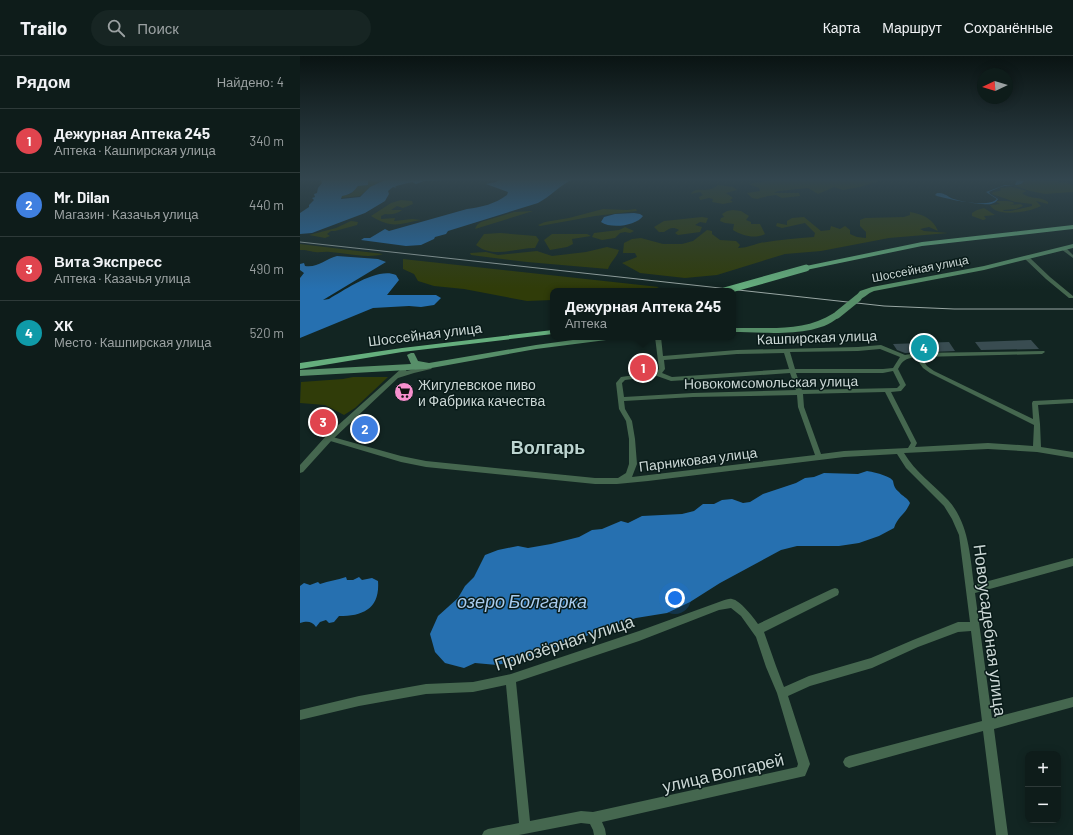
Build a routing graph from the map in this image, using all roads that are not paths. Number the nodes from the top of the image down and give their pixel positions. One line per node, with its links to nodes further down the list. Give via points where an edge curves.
1 (1073, 227): 7 (main road, Шоссейная улица, via 922,244)
2 (1073, 230): 7 (main road, Шоссейная улица, via 928,247)
3 (1073, 246): 4 (main road, Шоссейная улица)
4 (1063, 248): 5 (street); 6 (main road, Шоссейная улица)
5 (1073, 257)
6 (1027, 258): 10 (street); 12 (main road, Шоссейная улица, bridge, via 948,276 872,289 862,293 830,320 815,327)
7 (808, 270): 8 (main road, Шоссейная улица, bridge); 9 (main road, Шоссейная улица)
8 (736, 288)
9 (736, 293)
10 (1071, 297)
11 (550, 327): 16 (main road, Шоссейная улица)
12 (736, 330)
13 (550, 332): 16 (main road, Шоссейная улица)
14 (591, 340): 23 (main road, Шоссейная улица)
15 (659, 340): 21 (street)
16 (413, 349): 22 (main road, Шоссейная улица); 23 (main road, Шоссейная улица, via 414,362 418,364); 25 (main road, Шоссейная улица); 26 (main road)
17 (786, 350): 20 (street, Кашпирская улица, via 858,349 881,346); 21 (street, Кашпирская улица); 29 (street)
18 (1042, 352): 19 (street)
19 (917, 355): 20 (street); 37 (street, via 932,372)
20 (904, 357): 27 (street)
21 (662, 358): 31 (street, via 662,369)
22 (300, 360)
23 (462, 361): 24 (main road, Шоссейная улица)
24 (442, 364): 26 (main road, Шоссейная улица); 32 (street)
25 (300, 366)
26 (404, 368): 28 (main road, Шоссейная улица); 32 (street)
27 (895, 368): 29 (street, via 883,371); 33 (street, Новокомсомольская улица, via 902,384 899,390)
28 (348, 371): 30 (main road, Шоссейная улица); 32 (street, Шоссейная улица, via 390,370 394,372)
29 (792, 371): 31 (street, via 672,379); 34 (street)
30 (300, 373)
31 (658, 374): 35 (street, via 623,378 619,383)
32 (394, 379): 38 (street)
33 (887, 391): 34 (street, Новокомсомольская улица); 40 (street, via 914,443)
34 (800, 394): 35 (street, Новокомсомольская улица); 43 (street, via 801,407)
35 (620, 399): 44 (street, via 629,421)
36 (1073, 401): 37 (street, via 1035,402)
37 (1037, 424): 39 (street)
38 (329, 438): 45 (street); 47 (street, Парниковая улица, via 426,464)
39 (1037, 449): 40 (street, Парниковая улица, via 988,446); 42 (street, Парниковая улица)
40 (910, 450): 41 (street, Парниковая улица)
41 (899, 451): 43 (street, Парниковая улица); 49 (street, Новоусадебная улица, via 909,469 948,506 956,518 963,535)
42 (1073, 455)
43 (819, 457): 46 (street, Парниковая улица)
44 (633, 464): 46 (street, via 638,474); 47 (street, via 629,475)
45 (300, 470)
46 (648, 478): 47 (street, Парниковая улица)
47 (617, 481)
48 (1073, 562): 49 (street)
49 (970, 590): 51 (street, Новоусадебная улица)
50 (835, 592): 52 (street)
51 (974, 626): 54 (street, via 958,627 872,664 809,681); 57 (street, Новоусадебная улица)
52 (757, 630): 53 (street, Приозёрная улица, via 744,613 732,603); 54 (street, Приозёрная улица)
53 (511, 679): 56 (street, Приозёрная улица, via 473,687 426,689); 60 (street)
54 (782, 693): 59 (street, улица Волгарей, via 804,764 801,772)
55 (1073, 702): 57 (street)
56 (300, 715)
57 (987, 725): 58 (street); 63 (street, Новоусадебная улица)
58 (849, 762)
59 (593, 818): 60 (street, улица Волгарей, via 581,816); 62 (street)
60 (525, 827): 61 (street, улица Волгарей)
61 (488, 835)
62 (600, 835)
63 (1002, 835)

